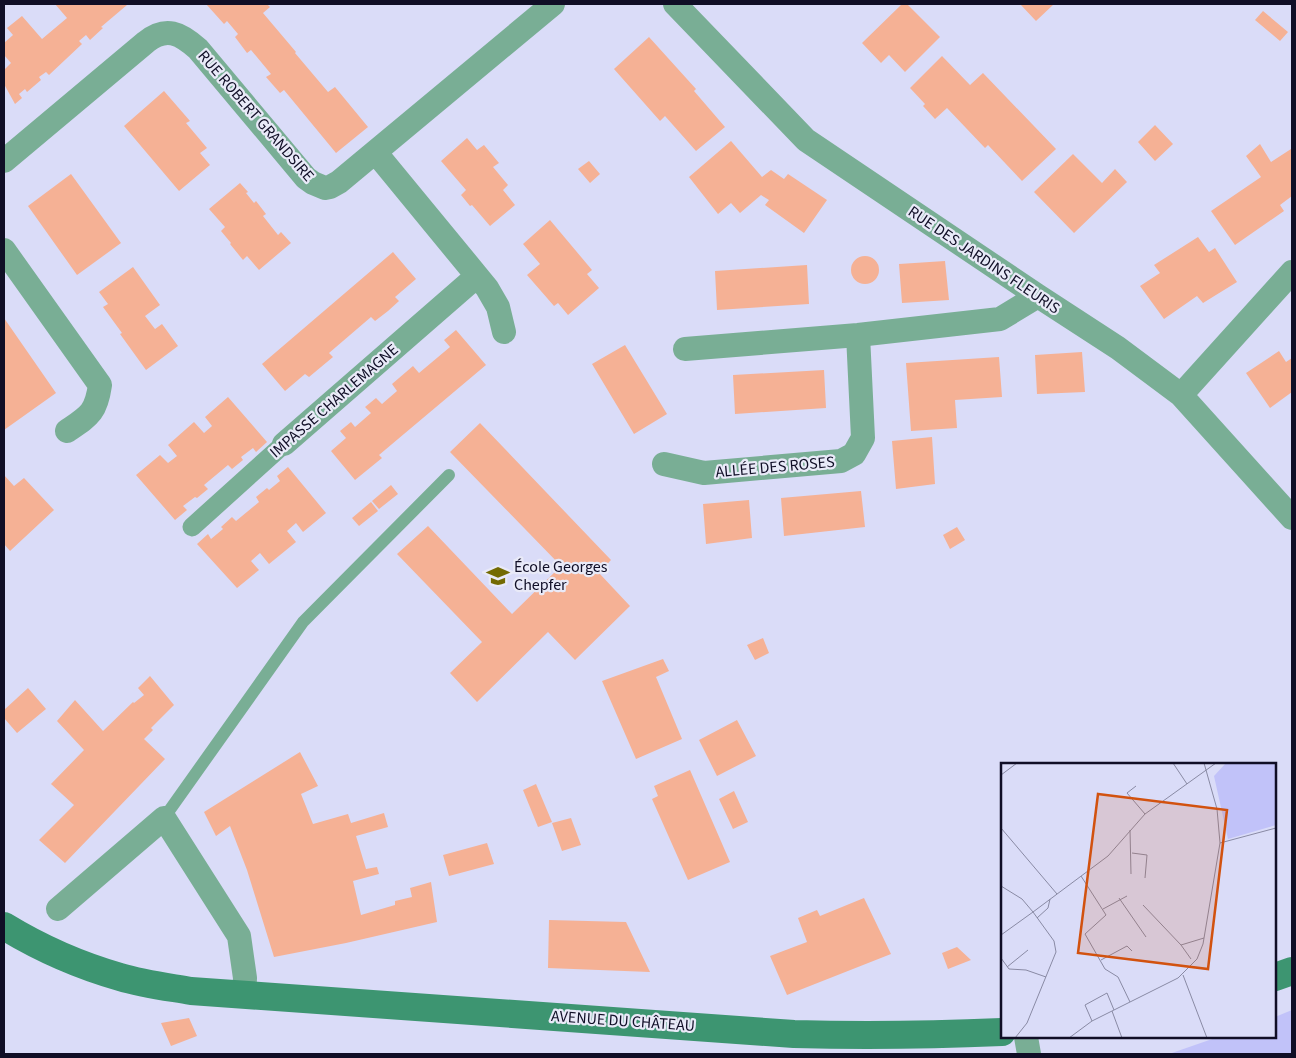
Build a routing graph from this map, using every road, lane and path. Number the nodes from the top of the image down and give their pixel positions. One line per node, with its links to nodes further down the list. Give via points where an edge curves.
1 (553, 4): 3 (street, RUE ROBERT GRANDSIRE)
2 (675, 4): 8 (street, RUE DES JARDINS FLEURIS, via 806,140)
3 (376, 153): 4 (street, RUE ROBERT GRANDSIRE, via 335,185 326,188 313,183 198,49 188,40 170,32 153,36); 7 (street)
4 (4, 160)
5 (4, 250): 13 (street, via 100,385 98,402 88,416)
6 (1292, 272): 12 (street)
7 (477, 276): 9 (street, via 498,307); 14 (street, IMPASSE CHARLEMAGNE)
8 (1038, 296): 10 (street, via 1000,319); 12 (street, RUE DES JARDINS FLEURIS, via 1118,348)
9 (504, 332)
10 (858, 335): 11 (street); 15 (street, ALLÉE DES ROSES, via 863,438 854,454 841,461 704,473)
11 (685, 349)
12 (1181, 395): 17 (street, RUE DES JARDINS FLEURIS)
13 (67, 431)
14 (284, 444): 18 (street, IMPASSE CHARLEMAGNE)
15 (664, 464)
16 (449, 475): 19 (lane, via 303,622)
17 (1292, 518)
18 (192, 527)
19 (164, 818): 20 (street); 24 (street, via 238,936 245,978)
20 (58, 909)
21 (4, 926): 24 (main road, AVENUE DU CHÂTEAU, via 70,961 121,978 191,991)
22 (1292, 971): 23 (main road)
23 (1276, 977)
24 (244, 995): 25 (main road, AVENUE DU CHÂTEAU, via 794,1034 872,1036)
25 (1001, 1032)
26 (1026, 1038): 27 (street)
27 (1029, 1054)

